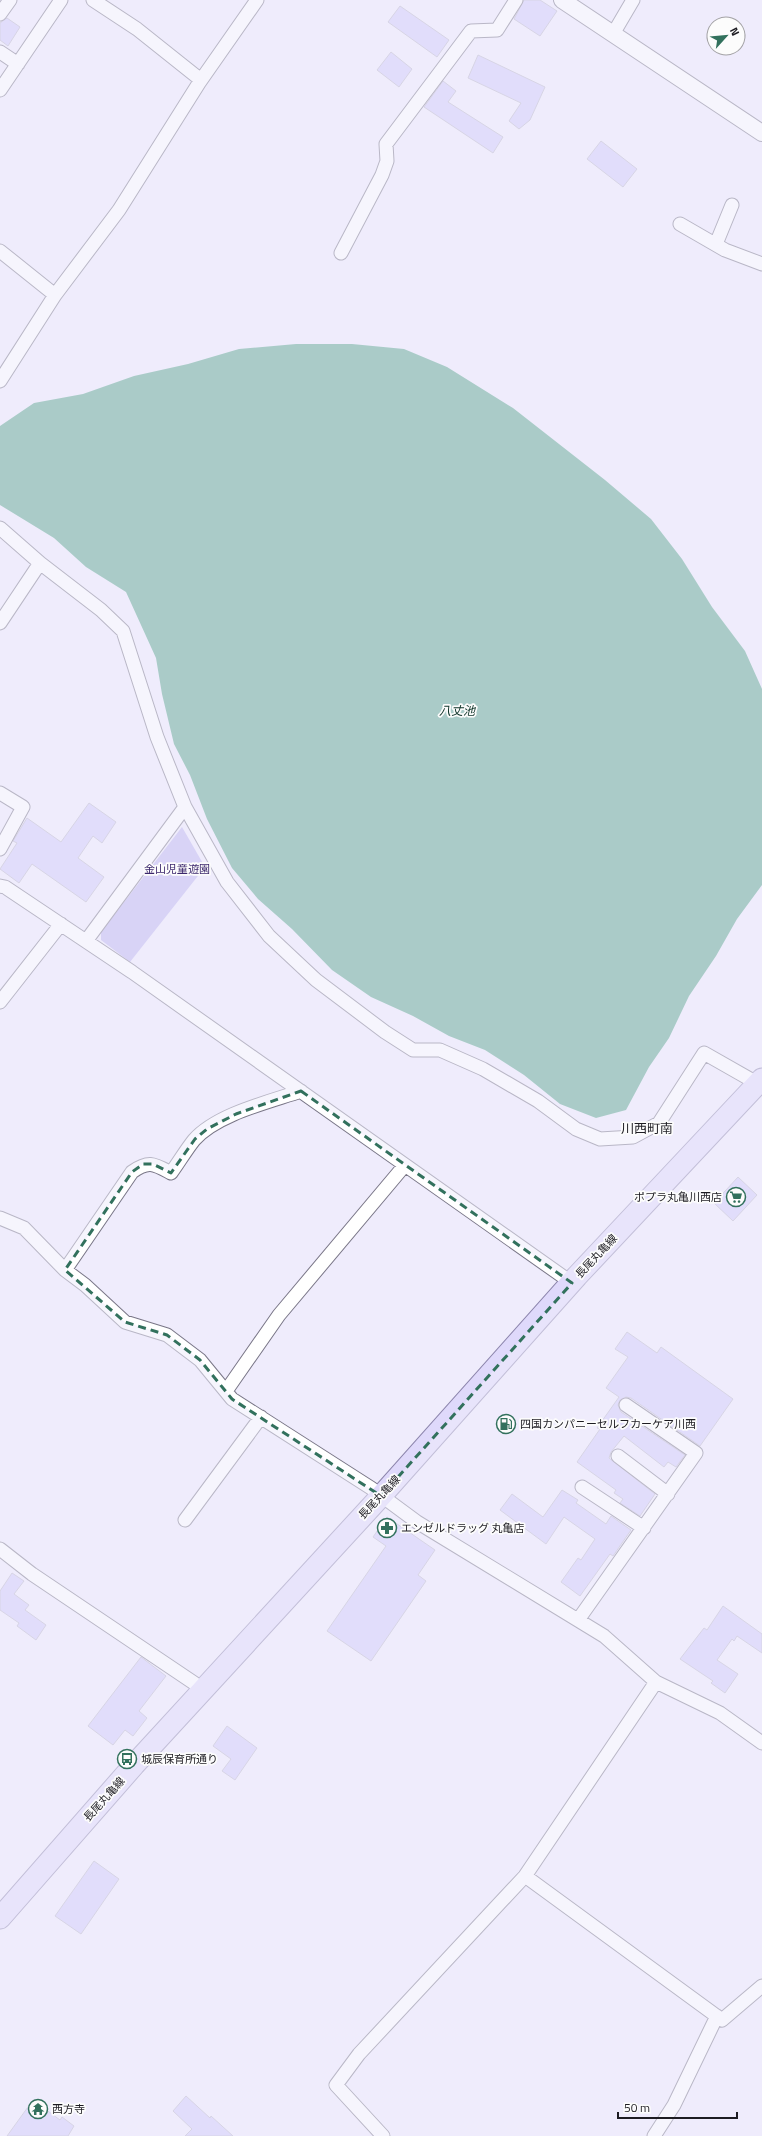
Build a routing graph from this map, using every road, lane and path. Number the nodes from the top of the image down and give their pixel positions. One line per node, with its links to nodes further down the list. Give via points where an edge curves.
1 (10, 0): 8 (street)
2 (61, 0): 11 (street)
3 (93, 0): 12 (street, via 138,29)
4 (257, 0): 12 (street)
5 (516, 0): 19 (street, via 497,30 471,31 386,144 387,161 382,175)
6 (562, 0): 9 (street)
7 (633, 0): 9 (street)
8 (0, 14)
9 (613, 34): 14 (street)
10 (0, 52): 11 (street)
11 (18, 64): 13 (street)
12 (202, 80): 21 (street, via 119,210)
13 (0, 90)
14 (762, 133)
15 (732, 205): 17 (street)
16 (680, 224): 17 (street)
17 (716, 244): 20 (street)
18 (0, 251): 21 (street)
19 (341, 253)
20 (762, 264)
21 (55, 295): 22 (street)
22 (0, 381)
23 (0, 528): 24 (street)
24 (40, 563): 25 (street); 27 (street, via 101,610 123,631 157,737)
25 (0, 623)
26 (0, 793): 28 (street, via 23,807)
27 (186, 807): 31 (street); 33 (street, via 227,882 269,936 316,980 413,1050 440,1050 483,1069 538,1101 576,1129 600,1139 633,1137 659,1123 704,1053)
28 (0, 849)
29 (0, 886): 30 (street)
30 (61, 924): 31 (street); 32 (street)
31 (86, 941): 34 (street)
32 (0, 1002)
33 (761, 1083): 38 (main road, 長尾丸亀線)
34 (301, 1091): 35 (street); 37 (street, via 236,1114 207,1129 195,1139 171,1173 153,1164 143,1164 132,1172)
35 (405, 1165): 38 (street); 39 (street, via 279,1315)
36 (0, 1218): 37 (street, via 24,1228)
37 (65, 1270): 39 (street, via 125,1322 167,1335 200,1360)
38 (572, 1283): 45 (main road, 長尾丸亀線)
39 (226, 1391): 41 (street, via 232,1399)
40 (626, 1405): 44 (street, via 696,1453)
41 (261, 1417): 45 (street); 46 (street)
42 (618, 1456): 44 (street)
43 (582, 1487): 47 (street)
44 (668, 1494): 47 (street)
45 (381, 1496): 49 (street, via 417,1522); 51 (main road, 長尾丸亀線)
46 (186, 1520)
47 (644, 1528): 49 (street)
48 (0, 1549): 51 (street, via 32,1574)
49 (578, 1620): 50 (street, via 604,1636)
50 (656, 1682): 52 (street, via 720,1713); 53 (street)
51 (202, 1690): 54 (main road, 長尾丸亀線)
52 (762, 1743)
53 (525, 1876): 56 (street); 57 (street, via 359,2054 336,2085)
54 (0, 1918)
55 (762, 1986): 56 (street, via 722,2020)
56 (717, 2016): 58 (street, via 674,2106)
57 (383, 2136)
58 (654, 2136)

